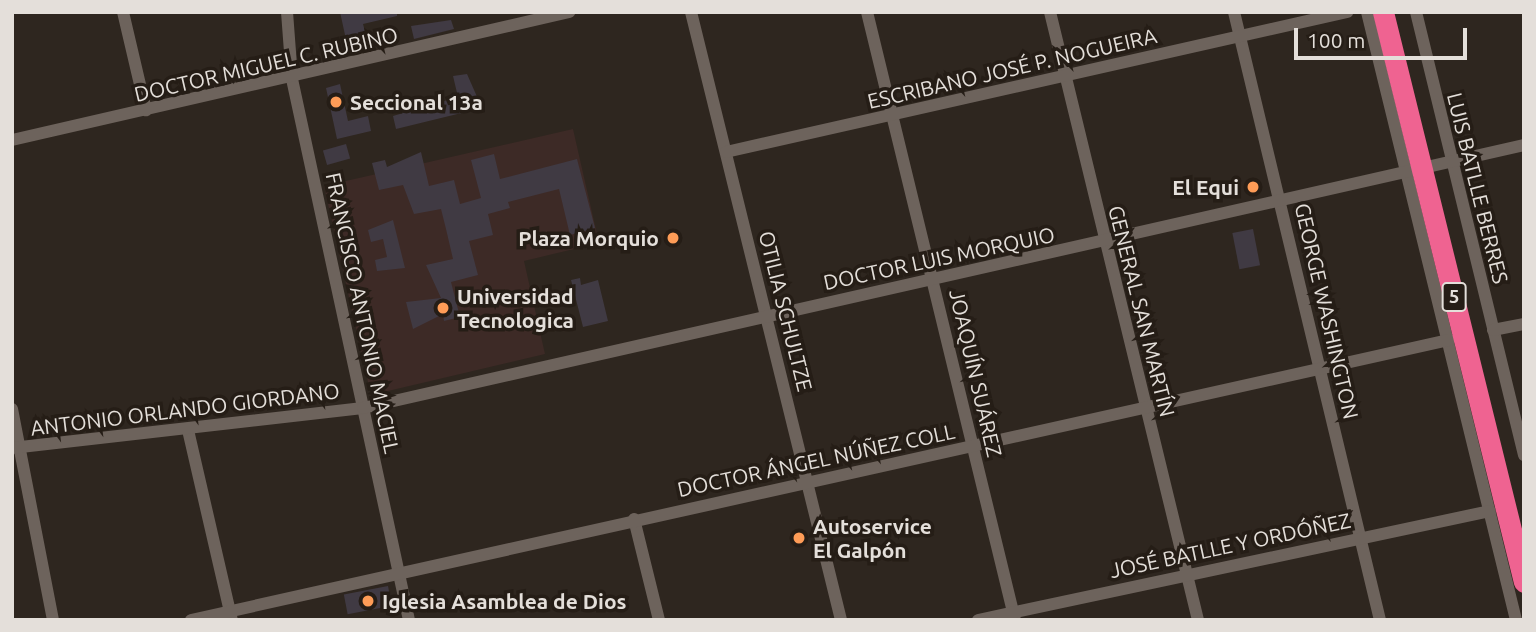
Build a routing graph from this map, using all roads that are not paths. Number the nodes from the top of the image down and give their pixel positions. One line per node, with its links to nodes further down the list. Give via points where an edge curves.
1 (123, 12): 17 (street)
2 (287, 12): 16 (street, FRANCISCO ANTONIO MACIEL)
3 (569, 12): 13 (street, DOCTOR MIGUEL C. RUBINO)
4 (691, 12): 21 (street, OTILIA SCHULTZE)
5 (867, 12): 18 (street, JOAQUÍN SUÁREZ)
6 (1050, 12): 15 (street, GENERAL SAN MARTÍN)
7 (1234, 12): 14 (street, GEORGE WASHINGTON)
8 (1347, 12): 14 (street, ESCRIBANO JOSÉ P. NOGUEIRA)
9 (1367, 12): 22 (street)
10 (1382, 12): 22 (highway, 5)
11 (1396, 12): 22 (highway, 5)
12 (1416, 12): 22 (street, LUIS BATLLE BERRES)
13 (511, 19): 16 (street, DOCTOR MIGUEL C. RUBINO)
14 (1240, 37): 15 (street, ESCRIBANO JOSÉ P. NOGUEIRA); 23 (street, GEORGE WASHINGTON)
15 (1065, 76): 18 (street, ESCRIBANO JOSÉ P. NOGUEIRA); 24 (street, GENERAL SAN MARTÍN)
16 (292, 79): 17 (street, DOCTOR MIGUEL C. RUBINO); 32 (street, FRANCISCO ANTONIO MACIEL)
17 (146, 110): 19 (street, DOCTOR MIGUEL C. RUBINO)
18 (895, 115): 21 (street, ESCRIBANO JOSÉ P. NOGUEIRA); 25 (street, JOAQUÍN SUÁREZ)
19 (12, 140)
20 (1524, 145): 22 (street, DOCTOR LUIS MORQUIO)
21 (726, 152): 26 (street, OTILIA SCHULTZE)
22 (1429, 166): 23 (street, DOCTOR LUIS MORQUIO); 28 (street, LUIS BATLLE BERRES); 29 (street); 41 (highway, 5); 45 (highway, 5)
23 (1281, 201): 24 (street, DOCTOR LUIS MORQUIO); 30 (street, GEORGE WASHINGTON)
24 (1105, 242): 25 (street, DOCTOR LUIS MORQUIO); 31 (street, GENERAL SAN MARTÍN)
25 (934, 280): 26 (street, DOCTOR LUIS MORQUIO); 35 (street, JOAQUÍN SUÁREZ)
26 (767, 315): 32 (street, DOCTOR LUIS MORQUIO); 38 (street, OTILIA SCHULTZE)
27 (1524, 324): 28 (street)
28 (1493, 330): 37 (street, LUIS BATLLE BERRES)
29 (1449, 340): 30 (street, DOCTOR ÁNGEL NÚÑEZ COLL); 39 (street)
30 (1321, 369): 31 (street, DOCTOR ÁNGEL NÚÑEZ COLL); 42 (street, GEORGE WASHINGTON)
31 (1146, 406): 35 (street, DOCTOR ÁNGEL NÚÑEZ COLL); 44 (street, GENERAL SAN MARTÍN)
32 (363, 408): 34 (street, ANTONIO ORLANDO GIORDANO); 43 (street, FRANCISCO ANTONIO MACIEL)
33 (12, 409): 36 (street)
34 (188, 430): 36 (street, ANTONIO ORLANDO GIORDANO); 46 (street)
35 (973, 446): 38 (street, DOCTOR ÁNGEL NÚÑEZ COLL); 47 (street, JOAQUÍN SUÁREZ)
36 (15, 448): 48 (street)
37 (1524, 455)
38 (808, 482): 40 (street, DOCTOR ÁNGEL NÚÑEZ COLL); 52 (street, OTILIA SCHULTZE)
39 (1490, 511): 42 (street, JOSÉ BATLLE Y ORDÓÑEZ); 56 (street)
40 (634, 519): 43 (street, DOCTOR ÁNGEL NÚÑEZ COLL); 51 (street)
41 (1524, 531)
42 (1361, 536): 44 (street, JOSÉ BATLLE Y ORDÓÑEZ); 55 (street, GEORGE WASHINGTON)
43 (400, 572): 46 (street, DOCTOR ÁNGEL NÚÑEZ COLL); 50 (street, FRANCISCO ANTONIO MACIEL)
44 (1187, 575): 47 (street, JOSÉ BATLLE Y ORDÓÑEZ); 54 (street, GENERAL SAN MARTÍN)
45 (1524, 582)
46 (231, 615): 49 (street, DOCTOR ÁNGEL NÚÑEZ COLL)
47 (1014, 616): 53 (street, JOSÉ BATLLE Y ORDÓÑEZ)
48 (53, 620)
49 (191, 620)
50 (410, 620)
51 (659, 620)
52 (841, 620)
53 (978, 620)
54 (1198, 620)
55 (1380, 620)
56 (1516, 620)

